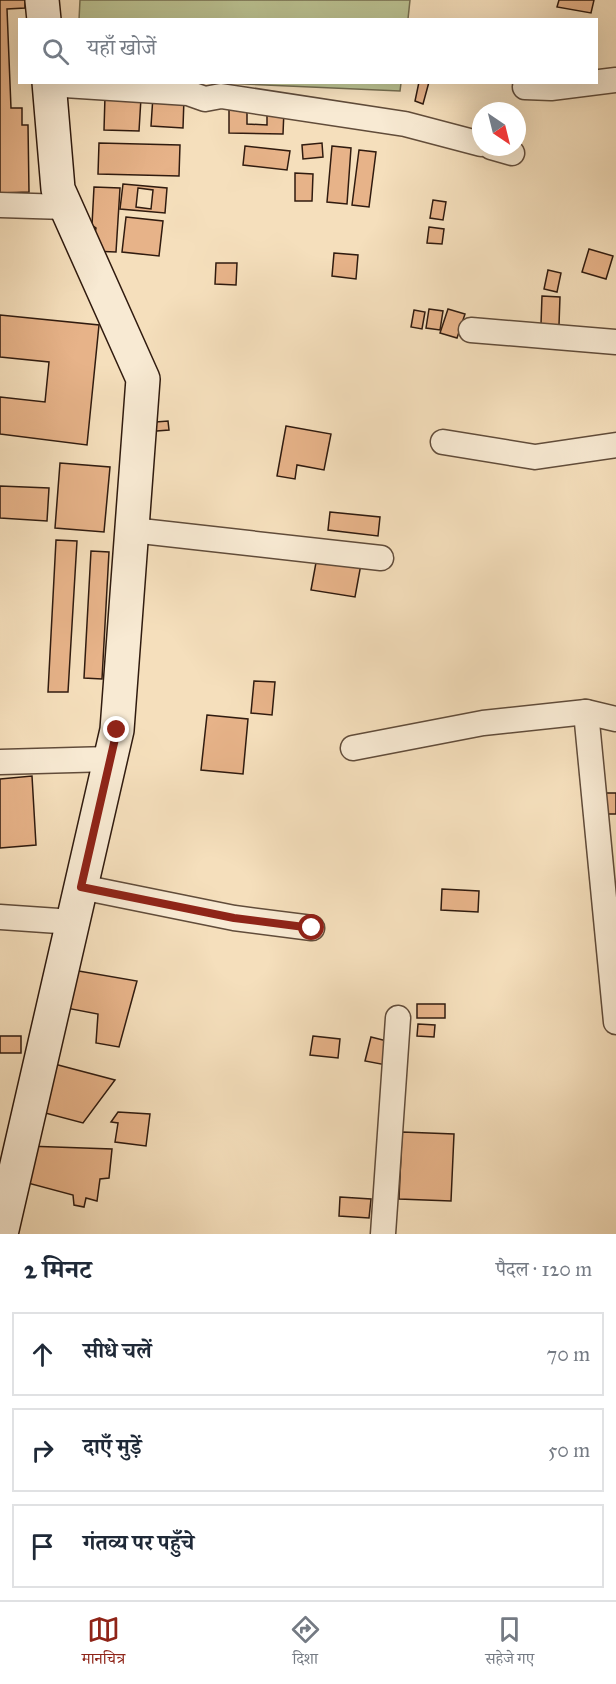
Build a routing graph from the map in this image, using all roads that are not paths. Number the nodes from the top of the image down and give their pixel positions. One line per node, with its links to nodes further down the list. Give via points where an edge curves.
1 (42, 0): 2 (street)
2 (44, 18)
3 (616, 80): 4 (street)
4 (598, 82)
5 (49, 84): 11 (street, via 58,189)
6 (63, 84): 9 (street, via 188,93 205,99 221,96 405,124)
7 (584, 84): 8 (street)
8 (525, 87)
9 (472, 142)
10 (0, 205): 11 (street)
11 (66, 207): 16 (street, via 143,379)
12 (471, 330): 13 (street)
13 (616, 342)
14 (443, 442): 15 (street, via 535,457)
15 (616, 445)
16 (132, 530): 17 (street); 21 (street, via 117,730)
17 (381, 558)
18 (586, 712): 19 (street); 20 (street, via 483,723); 24 (street)
19 (616, 719)
20 (353, 748)
21 (110, 759): 22 (street); 23 (street)
22 (0, 762)
23 (81, 887): 26 (street); 27 (street, via 234,918)
24 (610, 888): 29 (street)
25 (0, 917): 26 (street)
26 (73, 922): 30 (street)
27 (312, 928)
28 (398, 1018): 31 (street)
29 (616, 1022)
30 (1, 1234)
31 (383, 1234)

